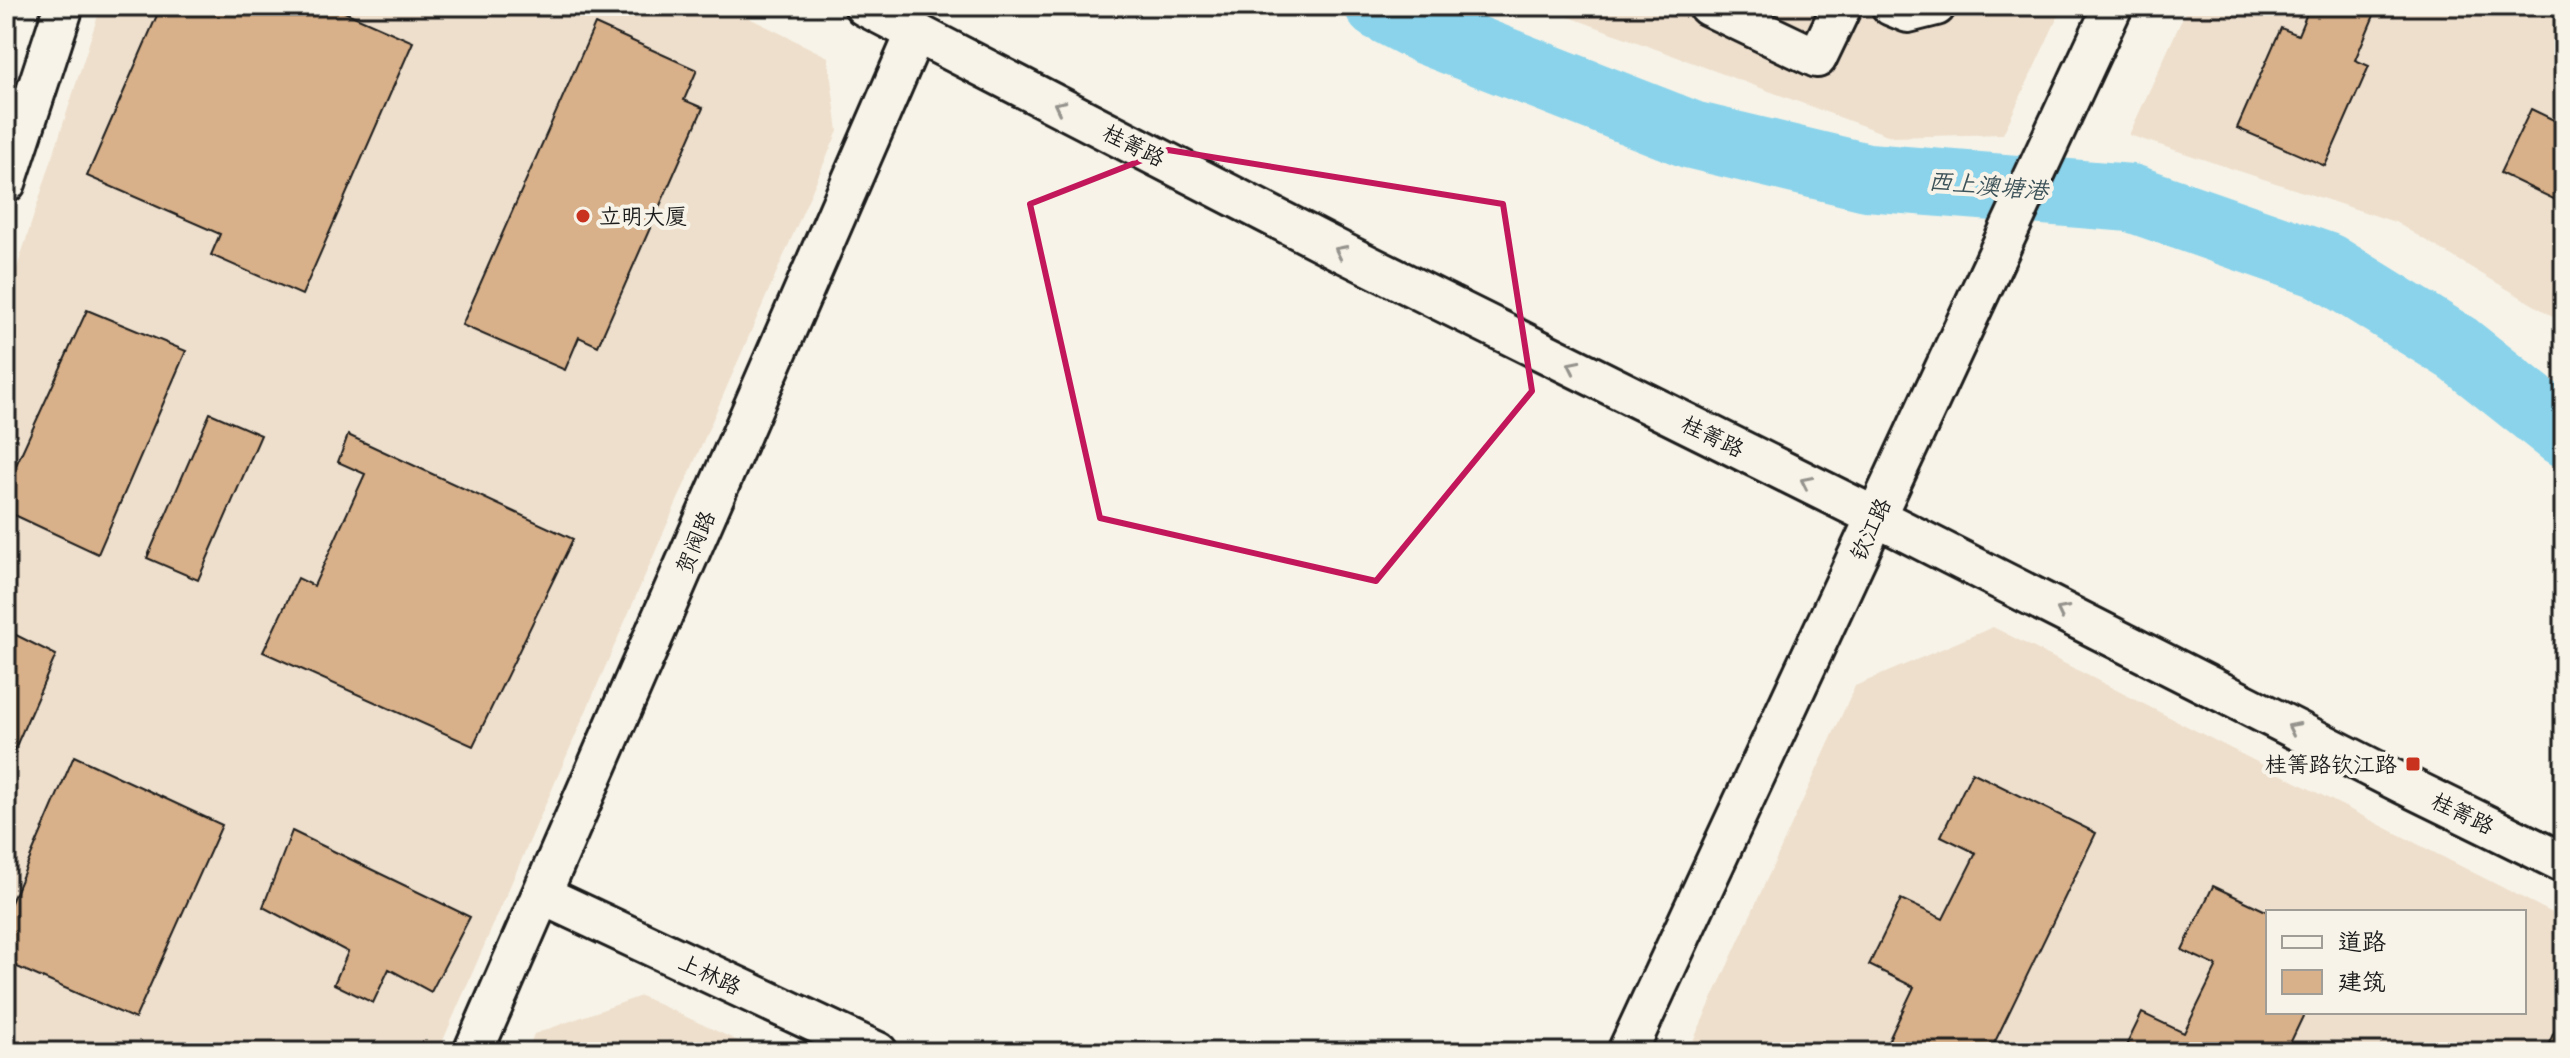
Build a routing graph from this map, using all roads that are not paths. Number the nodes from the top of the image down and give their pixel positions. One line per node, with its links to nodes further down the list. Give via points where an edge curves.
1 (64, 6): 9 (street)
2 (864, 6): 8 (street, 桂箐路)
3 (1708, 6): 4 (street, via 1817,58)
4 (1842, 6)
5 (1891, 6): 6 (street, via 1908,13)
6 (1936, 6)
7 (2113, 6): 10 (street, 钦江路)
8 (916, 32): 10 (street, 桂箐路, one-way to 8, via 1340,251); 12 (street, 贺阀路)
9 (6, 183)
10 (1876, 517): 11 (street, 桂箐路, one-way to 10); 15 (street, 钦江路)
11 (2564, 863)
12 (542, 895): 13 (street, 贺阀路); 14 (street, 上林路)
13 (473, 1052)
14 (878, 1052)
15 (1627, 1052)

